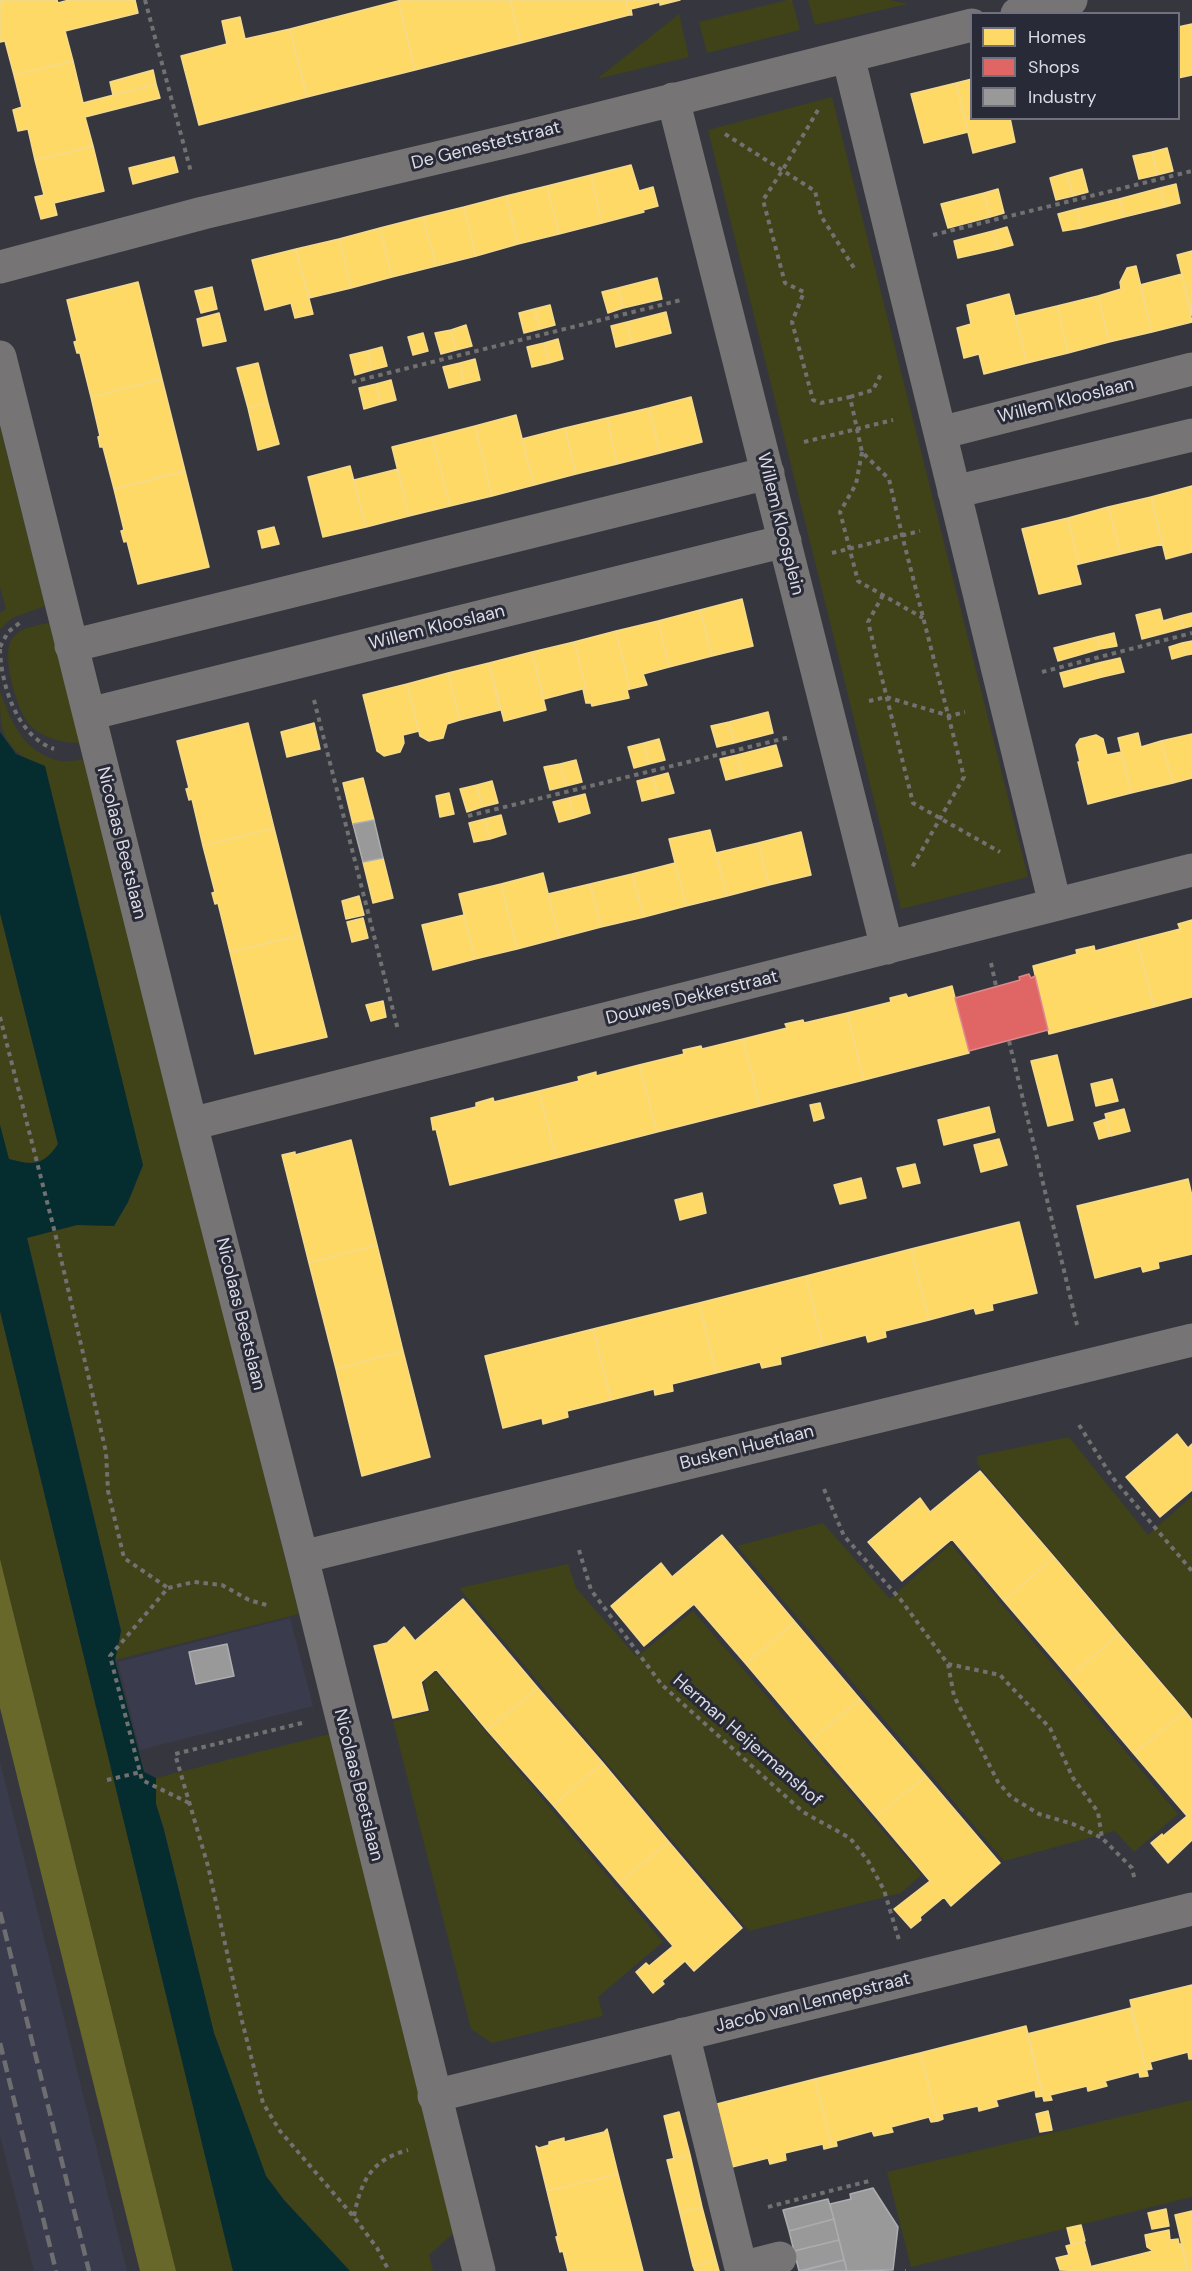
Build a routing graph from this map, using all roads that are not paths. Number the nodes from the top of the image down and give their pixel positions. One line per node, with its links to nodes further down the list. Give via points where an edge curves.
1 (1071, 0): 2 (street)
2 (1025, 12)
3 (970, 26): 4 (street, De Genestetstraat)
4 (848, 56): 5 (street, De Genestetstraat); 9 (street)
5 (673, 99): 6 (street, De Genestetstraat, via 203,213); 11 (street, Willem Kloosplein)
6 (0, 267)
7 (0, 357): 14 (street, Nicolaas Beetslaan)
8 (1192, 369): 9 (street, Willem Klooslaan)
9 (937, 422): 12 (street)
10 (1192, 435): 12 (street)
11 (765, 463): 13 (street, Willem Kloosplein); 14 (street)
12 (954, 492): 17 (street)
13 (788, 552): 15 (street, Willem Klooslaan, via 304,661); 18 (street, Willem Kloosplein)
14 (71, 645): 15 (street, Nicolaas Beetslaan)
15 (89, 714): 19 (street, Nicolaas Beetslaan)
16 (1192, 870): 17 (street, Douwes Dekkerstraat)
17 (1053, 892): 18 (street, Douwes Dekkerstraat)
18 (884, 935): 19 (street, Douwes Dekkerstraat, via 408,1068)
19 (191, 1124): 21 (street, Nicolaas Beetslaan)
20 (1192, 1340): 21 (street, Busken Huetlaan)
21 (302, 1557): 24 (street, Nicolaas Beetslaan)
22 (1192, 1910): 23 (street, Jacob van Lennepstraat)
23 (683, 2034): 24 (street, Jacob van Lennepstraat); 25 (street, via 741,2268)
24 (434, 2096): 26 (street, Nicolaas Beetslaan)
25 (780, 2258)
26 (479, 2271)

